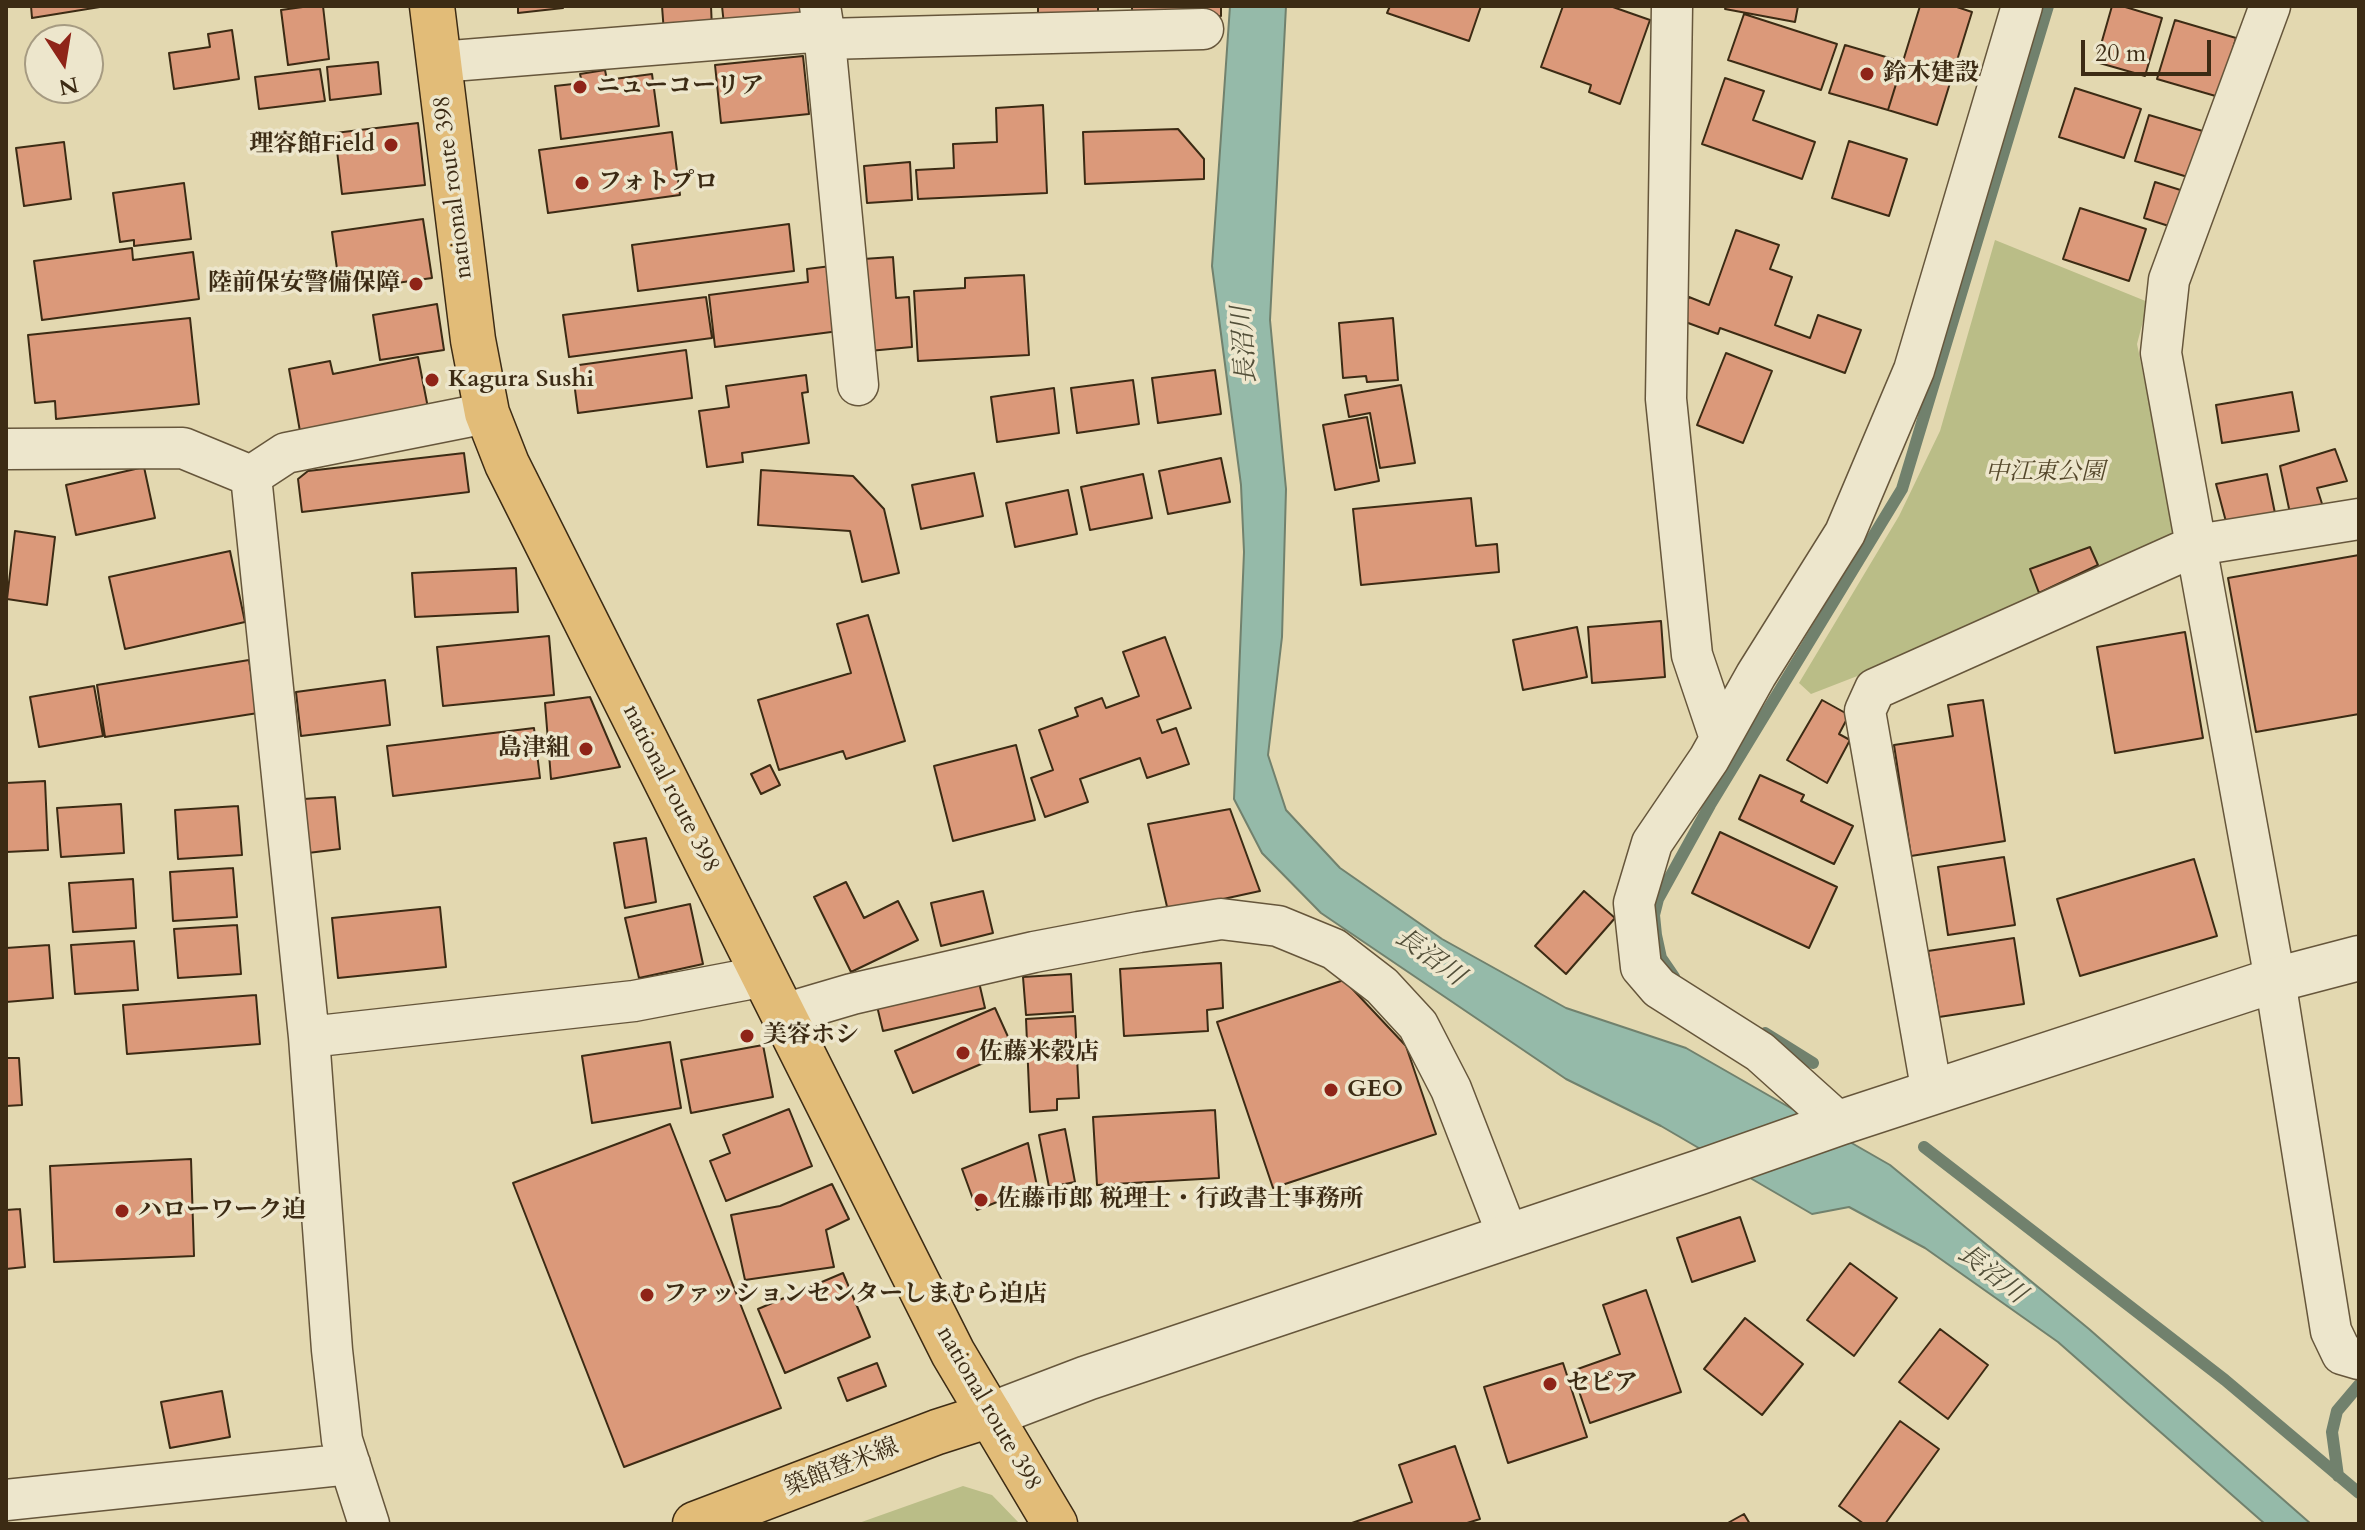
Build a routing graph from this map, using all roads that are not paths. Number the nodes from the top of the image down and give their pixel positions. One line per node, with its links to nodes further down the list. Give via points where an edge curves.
1 (432, 6): 7 (main road, national route 398)
2 (1672, 6): 14 (street, via 1666,399 1692,655)
3 (2022, 6): 14 (street, via 1914,370 1845,533)
4 (2270, 6): 13 (street, via 2169,280 2161,353)
5 (823, 25): 6 (street); 7 (street); 8 (street)
6 (1203, 29)
7 (439, 62): 9 (main road, national route 398, via 471,326)
8 (858, 385)
9 (487, 413): 11 (street, via 286,453); 16 (main road, national route 398, via 542,537)
10 (6, 449): 11 (street, via 183,448)
11 (251, 476): 19 (street)
12 (2359, 519): 13 (street)
13 (2197, 545): 17 (street); 20 (street, via 1875,689 1865,711)
14 (1720, 738): 21 (street, via 1652,843 1634,903 1641,967 1659,988 1760,1052)
15 (2359, 958): 17 (street)
16 (765, 976): 18 (main road, national route 398); 19 (street, via 634,1001)
17 (2275, 980): 20 (street); 23 (street)
18 (784, 1014): 22 (street, via 852,994 1139,932 1221,919 1278,926 1334,949 1382,986 1418,1025 1451,1089); 25 (main road, national route 398, via 953,1353)
19 (309, 1037): 26 (street, via 332,1350 342,1440)
20 (1932, 1093): 21 (street)
21 (1839, 1123): 22 (street)
22 (1508, 1236): 25 (street)
23 (2344, 1312): 24 (street, via 2331,1331)
24 (2351, 1356)
25 (990, 1415): 29 (main road, 築館登米線); 30 (main road, national route 398)
26 (350, 1464): 27 (street); 28 (street)
27 (6, 1500)
28 (369, 1524)
29 (695, 1524)
30 (1055, 1524)

